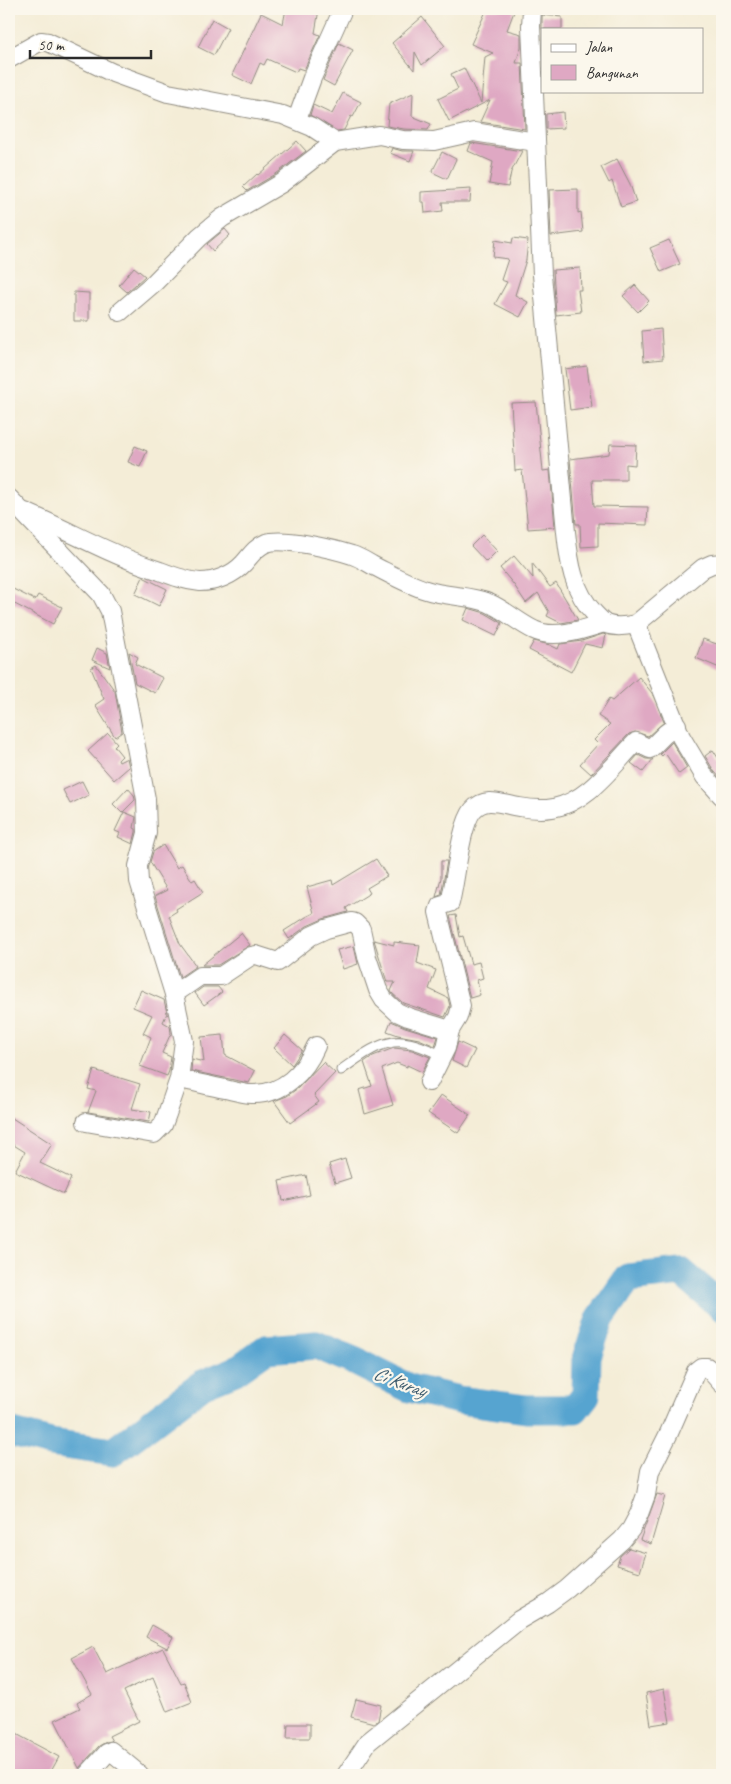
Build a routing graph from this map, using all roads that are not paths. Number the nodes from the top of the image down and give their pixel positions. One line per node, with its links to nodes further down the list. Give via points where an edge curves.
1 (343, 9): 4 (street)
2 (532, 9): 6 (street)
3 (9, 59): 4 (street, via 45,41 113,73 168,93)
4 (296, 120): 5 (street)
5 (335, 142): 6 (street, via 379,135 434,142 474,132); 7 (street, via 282,183 222,218)
6 (536, 142): 10 (street, via 542,275 569,557 578,589)
7 (120, 312)
8 (14, 504): 10 (street, via 115,554 184,580 201,582 229,575 267,543 293,542 353,555 428,591 489,603 536,632 558,634); 14 (street, via 101,594 110,611 146,799 147,833 138,866 139,881)
9 (722, 563): 11 (street, via 703,568)
10 (604, 624): 11 (street, via 621,627)
11 (636, 624): 12 (street)
12 (677, 725): 13 (street, via 702,772); 15 (street, via 652,748 636,742 594,786 562,806 541,810 487,801 470,814 464,828 450,903 440,906 438,912 461,1006)
13 (722, 796)
14 (174, 994): 15 (street, via 200,976 221,976 252,956 278,962 311,936 326,928 352,922 361,929 367,957 384,1000 403,1014); 19 (street, via 184,1041)
15 (450, 1030): 17 (street)
16 (316, 1046): 19 (street, via 300,1073 268,1092 249,1094)
17 (443, 1056): 18 (lane, via 401,1041 367,1052); 20 (street)
18 (341, 1070)
19 (179, 1079): 21 (street, via 167,1114 154,1134)
20 (429, 1082)
21 (86, 1122)
22 (722, 1384): 25 (street, via 707,1367 696,1371 650,1471 639,1514 622,1540 567,1590 518,1620 368,1742)
23 (87, 1775): 24 (street, via 112,1751)
24 (140, 1775)
25 (346, 1775)

